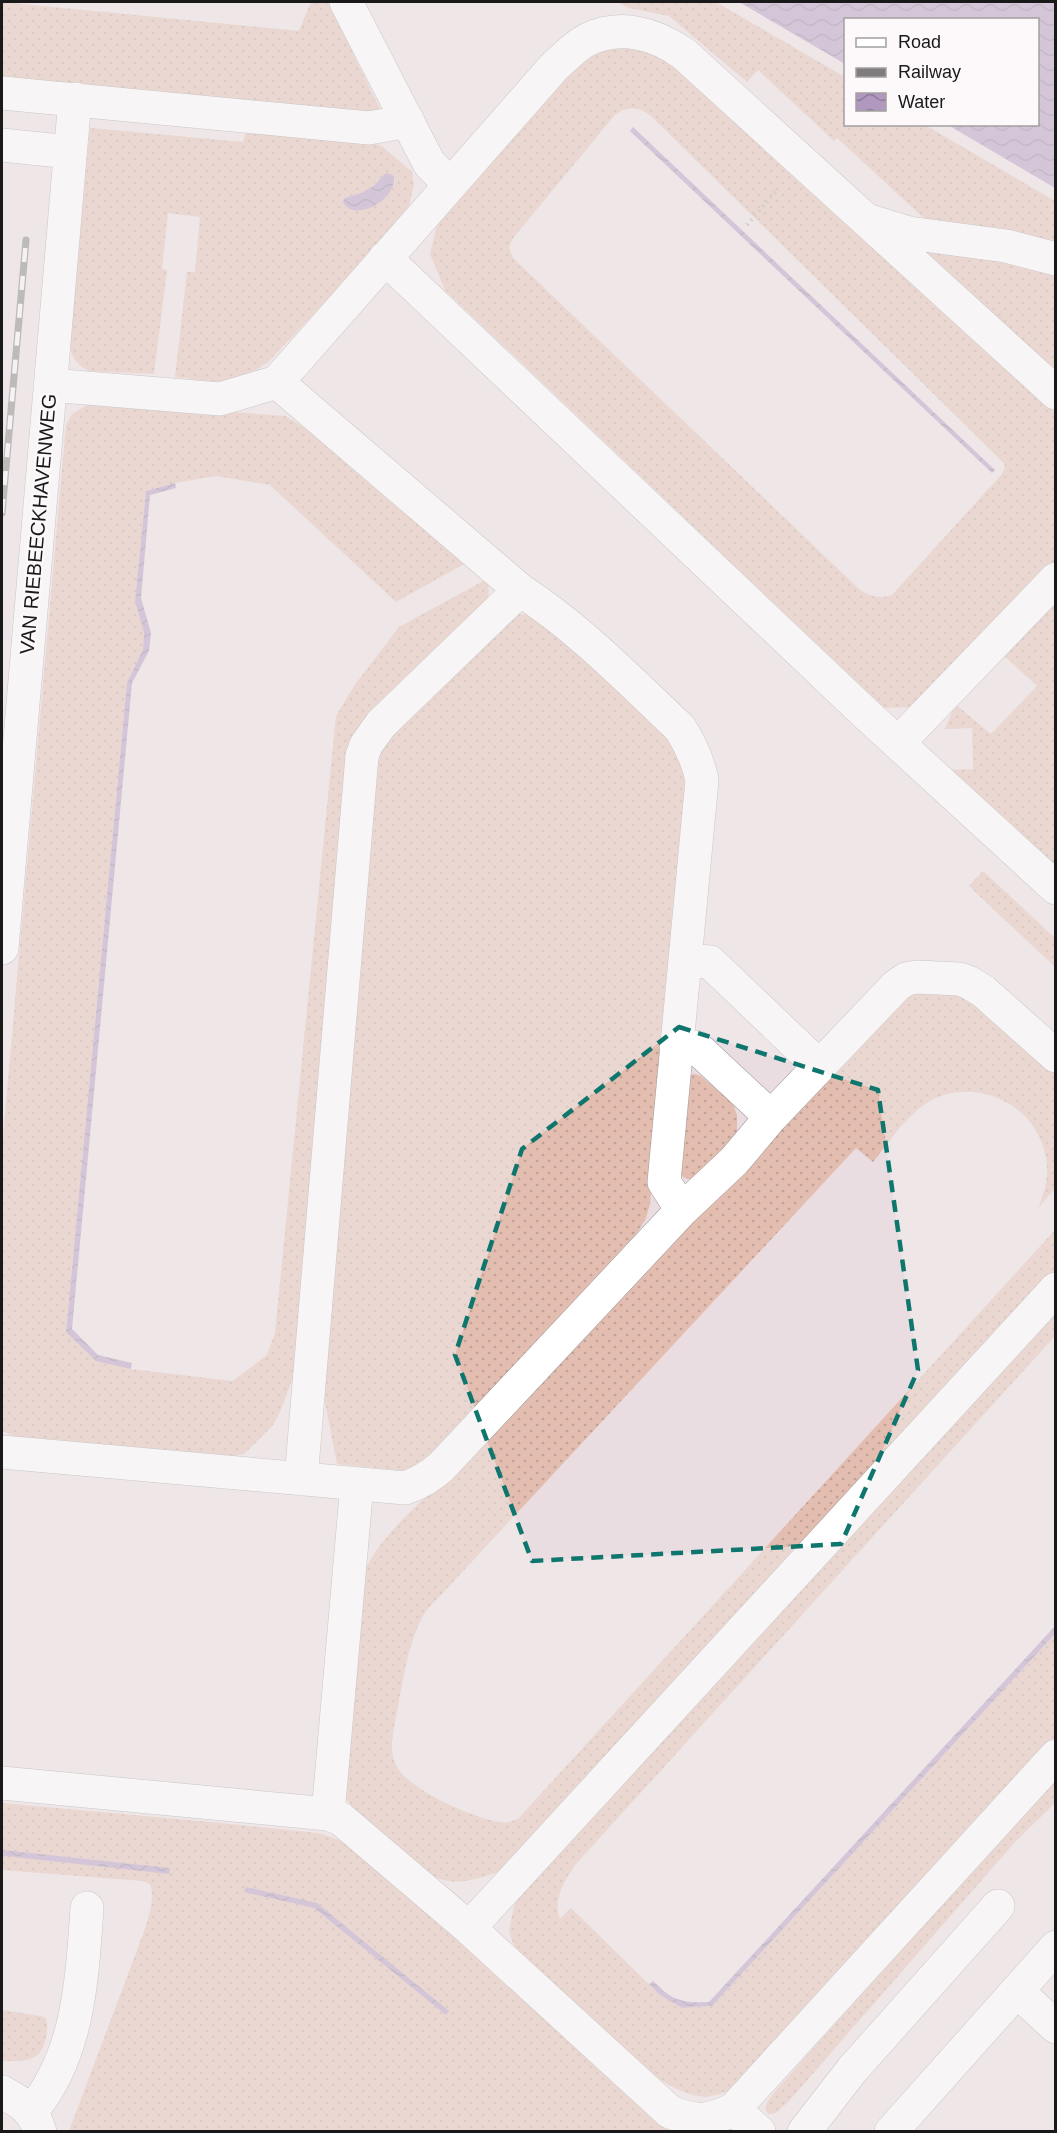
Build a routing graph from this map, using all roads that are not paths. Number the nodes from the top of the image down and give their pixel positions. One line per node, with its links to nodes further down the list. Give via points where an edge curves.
1 (346, 2): 4 (lane)
2 (2, 93): 3 (lane)
3 (75, 99): 4 (lane, via 369,128); 6 (lane, VAN RIEBEECKHAVENWEG)
4 (408, 121): 7 (lane, via 429,163)
5 (2, 145): 6 (lane)
6 (70, 152): 12 (lane, VAN RIEBEECKHAVENWEG)
7 (450, 185): 8 (lane, via 554,67 586,40 636,32 653,36 684,54); 9 (lane)
8 (869, 221): 10 (lane); 13 (lane)
9 (385, 258): 11 (lane); 16 (lane)
10 (1056, 259)
11 (277, 382): 12 (lane, via 220,399); 14 (lane)
12 (50, 385): 18 (lane, VAN RIEBEECKHAVENWEG)
13 (1056, 393)
14 (500, 572): 19 (lane, via 592,645 680,728 690,745 702,780); 27 (lane, via 372,735 362,756)
15 (1056, 579): 16 (lane)
16 (899, 742): 17 (lane)
17 (1056, 888)
18 (2, 948)
19 (685, 960): 20 (lane); 22 (lane, via 710,962)
20 (676, 1047): 23 (lane, via 696,1047); 24 (lane, via 664,1182)
21 (1056, 1056): 22 (lane, via 968,982 917,977 896,986)
22 (819, 1066): 23 (lane)
23 (771, 1117): 24 (lane, via 734,1161)
24 (682, 1210): 28 (lane, via 431,1476 405,1488)
25 (1056, 1289): 34 (lane)
26 (2, 1452): 27 (lane)
27 (301, 1479): 28 (lane)
28 (357, 1484): 31 (lane)
29 (1056, 1756): 39 (lane)
30 (2, 1783): 31 (lane)
31 (328, 1814): 34 (lane, via 357,1830)
32 (998, 1906): 42 (lane, via 852,2070)
33 (87, 1908): 40 (lane, via 81,1986 70,2040)
34 (469, 1928): 39 (lane, via 670,2112 704,2120)
35 (1056, 1947): 36 (lane)
36 (1017, 1991): 37 (lane); 43 (lane)
37 (1056, 2027)
38 (2, 2092): 40 (lane, via 23,2103)
39 (734, 2109): 41 (lane)
40 (36, 2122)
41 (759, 2132)
42 (804, 2132)
43 (891, 2132)

